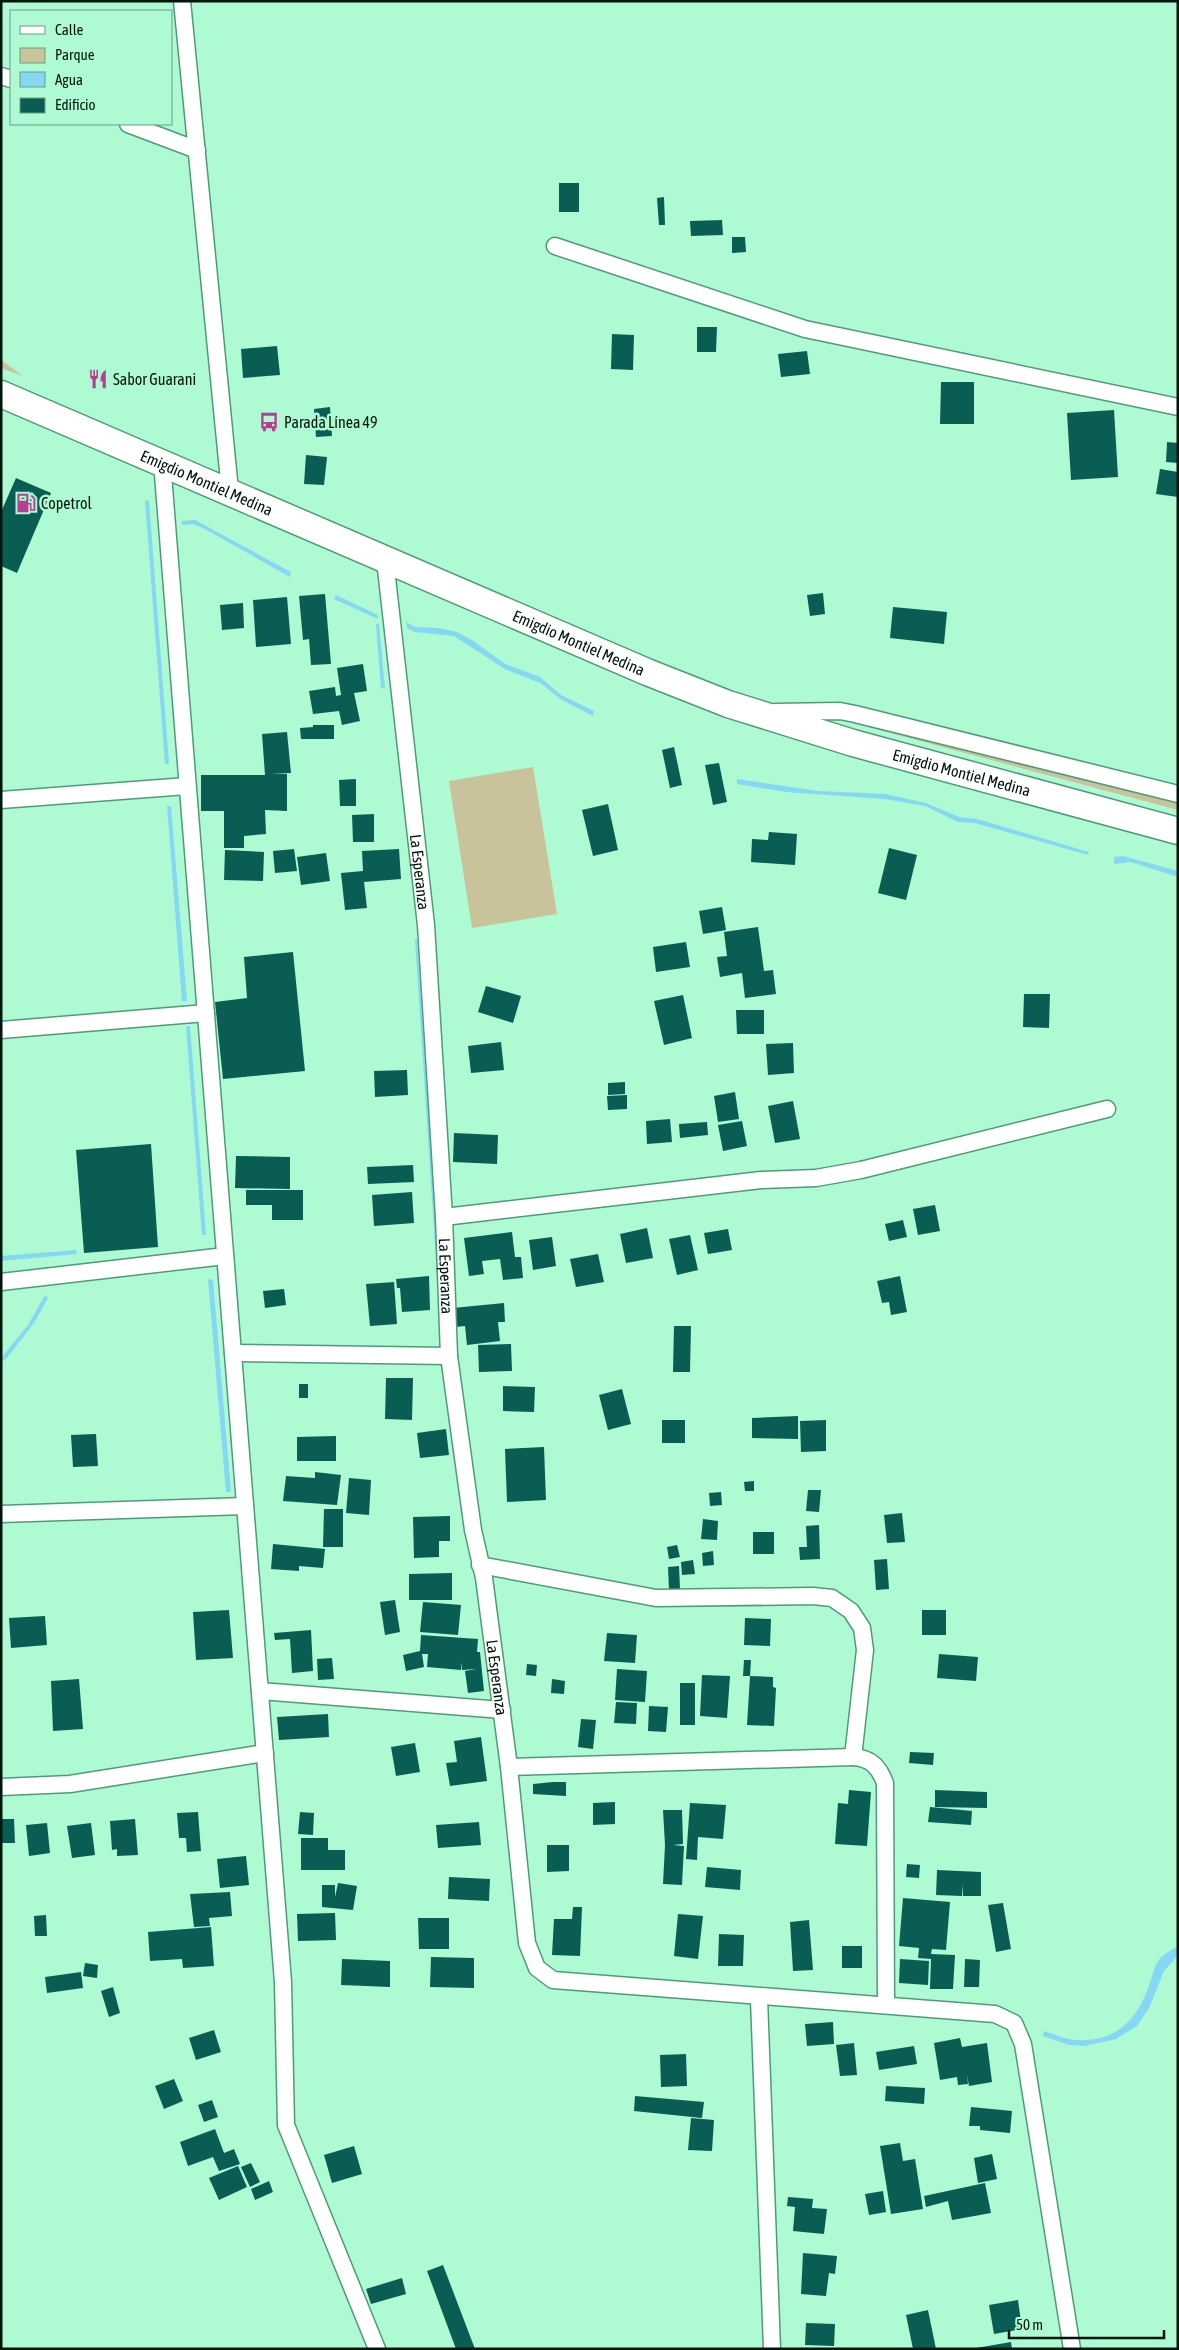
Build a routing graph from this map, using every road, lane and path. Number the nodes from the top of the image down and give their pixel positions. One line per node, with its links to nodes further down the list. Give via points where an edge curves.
1 (182, 1): 3 (street)
2 (131, 125): 3 (street)
3 (197, 150): 8 (street)
4 (555, 246): 6 (street, via 805,329)
5 (1, 394): 7 (main road, Emigdio Montiel Medina)
6 (1178, 407)
7 (162, 462): 8 (main road, Emigdio Montiel Medina); 11 (street)
8 (230, 492): 9 (main road, Emigdio Montiel Medina)
9 (386, 560): 10 (main road, Emigdio Montiel Medina, via 647,672); 18 (street, La Esperanza, via 426,925)
10 (754, 712): 12 (street, via 840,711); 14 (main road, Emigdio Montiel Medina, via 938,767)
11 (188, 786): 13 (street); 15 (street)
12 (1178, 794)
13 (1, 800)
14 (1178, 831)
15 (206, 1013): 16 (street); 19 (street)
16 (1, 1030)
17 (1107, 1109): 18 (street, via 861,1170 816,1178 761,1180)
18 (444, 1217): 22 (street, La Esperanza)
19 (225, 1256): 20 (street); 21 (street)
20 (1, 1282)
21 (233, 1353): 22 (street); 23 (street)
22 (450, 1356): 25 (street, La Esperanza)
23 (245, 1506): 24 (street); 26 (street)
24 (1, 1514)
25 (480, 1565): 27 (street, La Esperanza); 29 (street, via 656,1598 832,1598 851,1611 862,1628 865,1650)
26 (260, 1691): 27 (street); 28 (street)
27 (502, 1710): 30 (street, La Esperanza)
28 (265, 1754): 31 (street, via 70,1784); 34 (street, via 283,1982 286,2125)
29 (853, 1757): 30 (street); 33 (street, via 872,1762 880,1770 885,1783)
30 (509, 1767): 32 (street, La Esperanza, via 527,1943 537,1968 553,1980)
31 (1, 1787)
32 (759, 1998): 33 (street); 35 (street)
33 (886, 2005): 36 (street, via 995,2014 1014,2023 1023,2044)
34 (377, 2349)
35 (772, 2349)
36 (1072, 2349)

